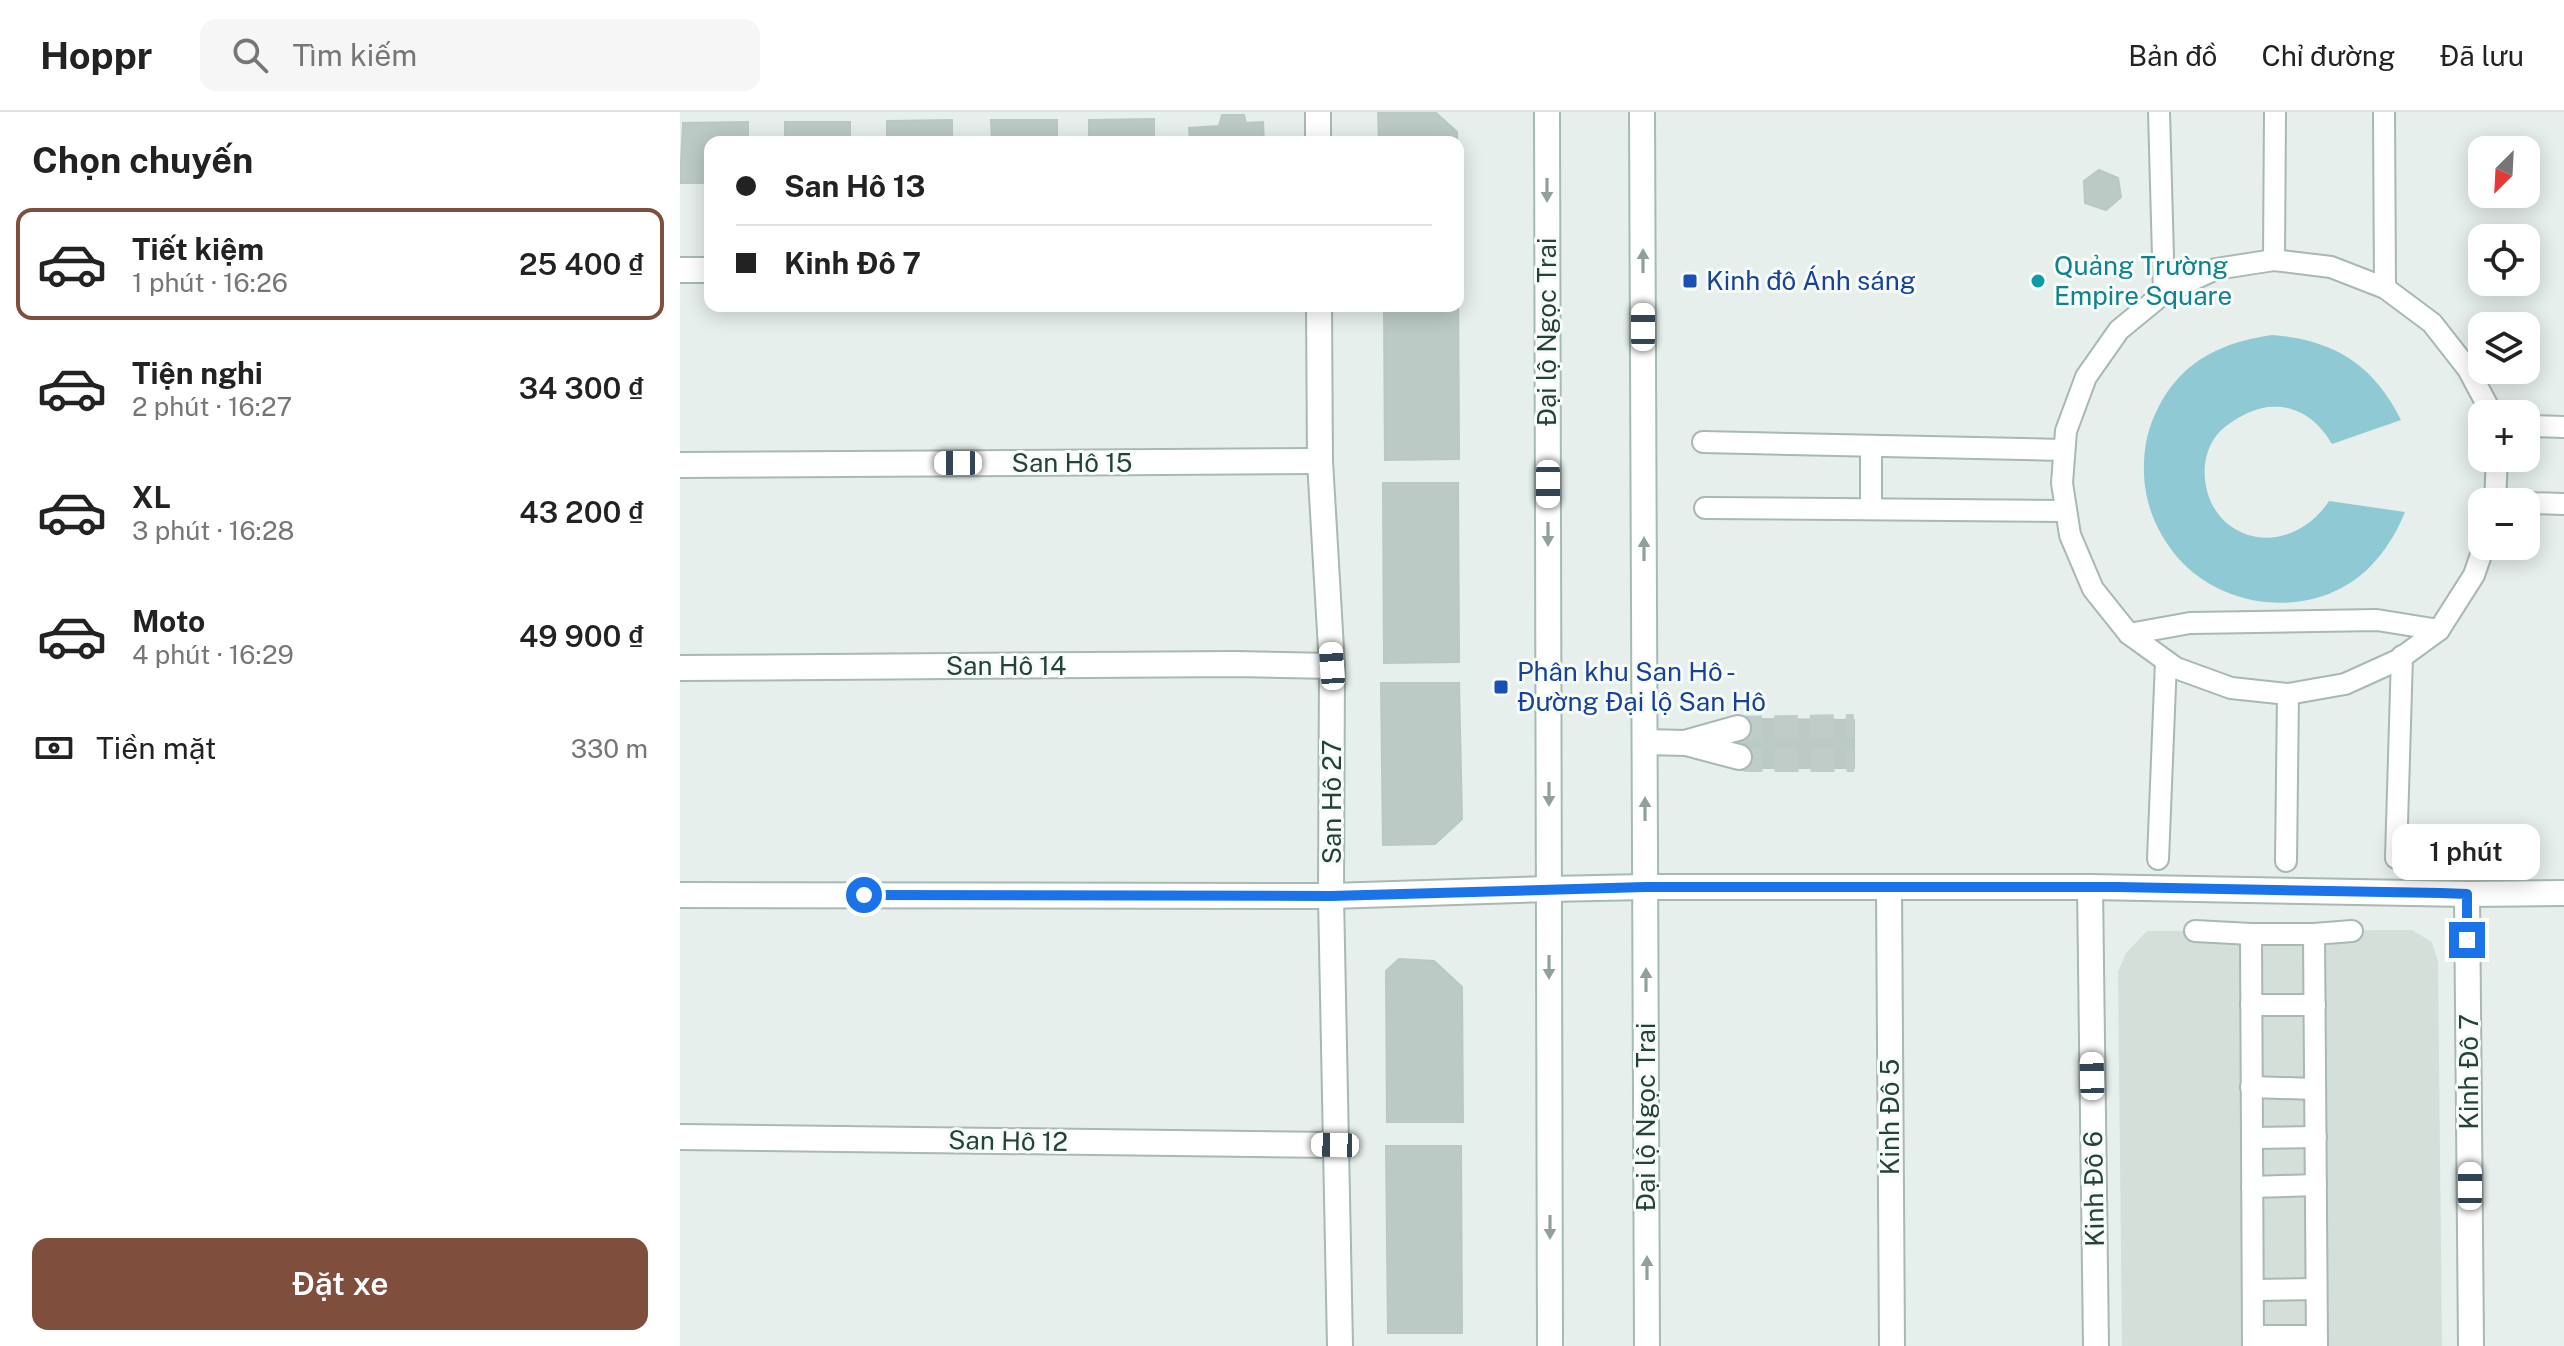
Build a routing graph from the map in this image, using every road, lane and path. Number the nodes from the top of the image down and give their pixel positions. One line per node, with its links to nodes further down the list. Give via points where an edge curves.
1 (1318, 112): 7 (street)
2 (1547, 112): 45 (street, Đại lộ Ngọc Trai, one-way to 45)
3 (1642, 112): 36 (street, Đại lộ Ngọc Trai, one-way to 3)
4 (2159, 112): 12 (street)
5 (2275, 112): 8 (street)
6 (2384, 112): 11 (street)
7 (1318, 136)
8 (2274, 260): 11 (street, via 2331,267); 12 (street, via 2216,269)
9 (680, 270): 10 (street)
10 (704, 270)
11 (2385, 288): 14 (street, via 2432,323)
12 (2164, 293): 19 (street, via 2119,330 2086,377)
13 (1319, 312): 20 (street, San Hô 27)
14 (2485, 400)
15 (2540, 426): 16 (street)
16 (2564, 427)
17 (1703, 442): 18 (street)
18 (1871, 446): 19 (street); 25 (street)
19 (2064, 450): 26 (street)
20 (1320, 461): 21 (street, San Hô 15); 32 (street, San Hô 27)
21 (680, 465)
22 (2540, 503): 23 (street)
23 (2564, 504)
24 (1705, 508): 25 (street)
25 (1871, 509): 26 (street)
26 (2066, 511): 29 (street, via 2070,535 2093,589)
27 (2479, 560): 28 (street)
28 (2439, 630): 29 (street, via 2361,620 2190,623); 30 (street)
29 (2129, 634): 31 (street)
30 (2402, 656): 34 (street, via 2345,684); 39 (street)
31 (2166, 661): 34 (street, via 2231,688); 40 (street)
32 (1332, 666): 33 (street, San Hô 14); 49 (street, San Hô 27)
33 (680, 668)
34 (2288, 694): 41 (street)
35 (1738, 728): 37 (street)
36 (1645, 742): 37 (street); 42 (street, Đại lộ Ngọc Trai, one-way to 36)
37 (1686, 743): 38 (street)
38 (1739, 757)
39 (2396, 858)
40 (2158, 859)
41 (2286, 861)
42 (1645, 887): 44 (street); 45 (street); 70 (street, Đại lộ Ngọc Trai, one-way to 42)
43 (2090, 887): 44 (street); 47 (street); 72 (street, Kinh Đô 6)
44 (1889, 888): 71 (street, Kinh Đô 5)
45 (1549, 889): 49 (street); 69 (street, Đại lộ Ngọc Trai, one-way to 69)
46 (2564, 893): 47 (street)
47 (2467, 894): 73 (street, Kinh Đô 7)
48 (680, 895): 49 (street)
49 (1331, 896): 61 (street, San Hô 27)
50 (2195, 931): 52 (street)
51 (2352, 931): 53 (street)
52 (2251, 934): 53 (street); 54 (street)
53 (2314, 934): 55 (street)
54 (2251, 1005): 55 (street); 56 (street)
55 (2315, 1005): 57 (street)
56 (2251, 1087): 57 (street); 60 (street)
57 (2315, 1089): 59 (street)
58 (680, 1137): 61 (street, San Hô 12)
59 (2316, 1137): 60 (street); 62 (street)
60 (2252, 1138): 63 (street)
61 (1335, 1145): 68 (street, San Hô 27)
62 (2316, 1185): 63 (street); 64 (street)
63 (2252, 1187): 65 (street)
64 (2316, 1289): 65 (street); 67 (street)
65 (2253, 1290): 66 (street)
66 (2253, 1341): 67 (street)
67 (2317, 1341)
68 (1340, 1346)
69 (1550, 1346)
70 (1647, 1346)
71 (1892, 1346)
72 (2096, 1346)
73 (2471, 1346)

